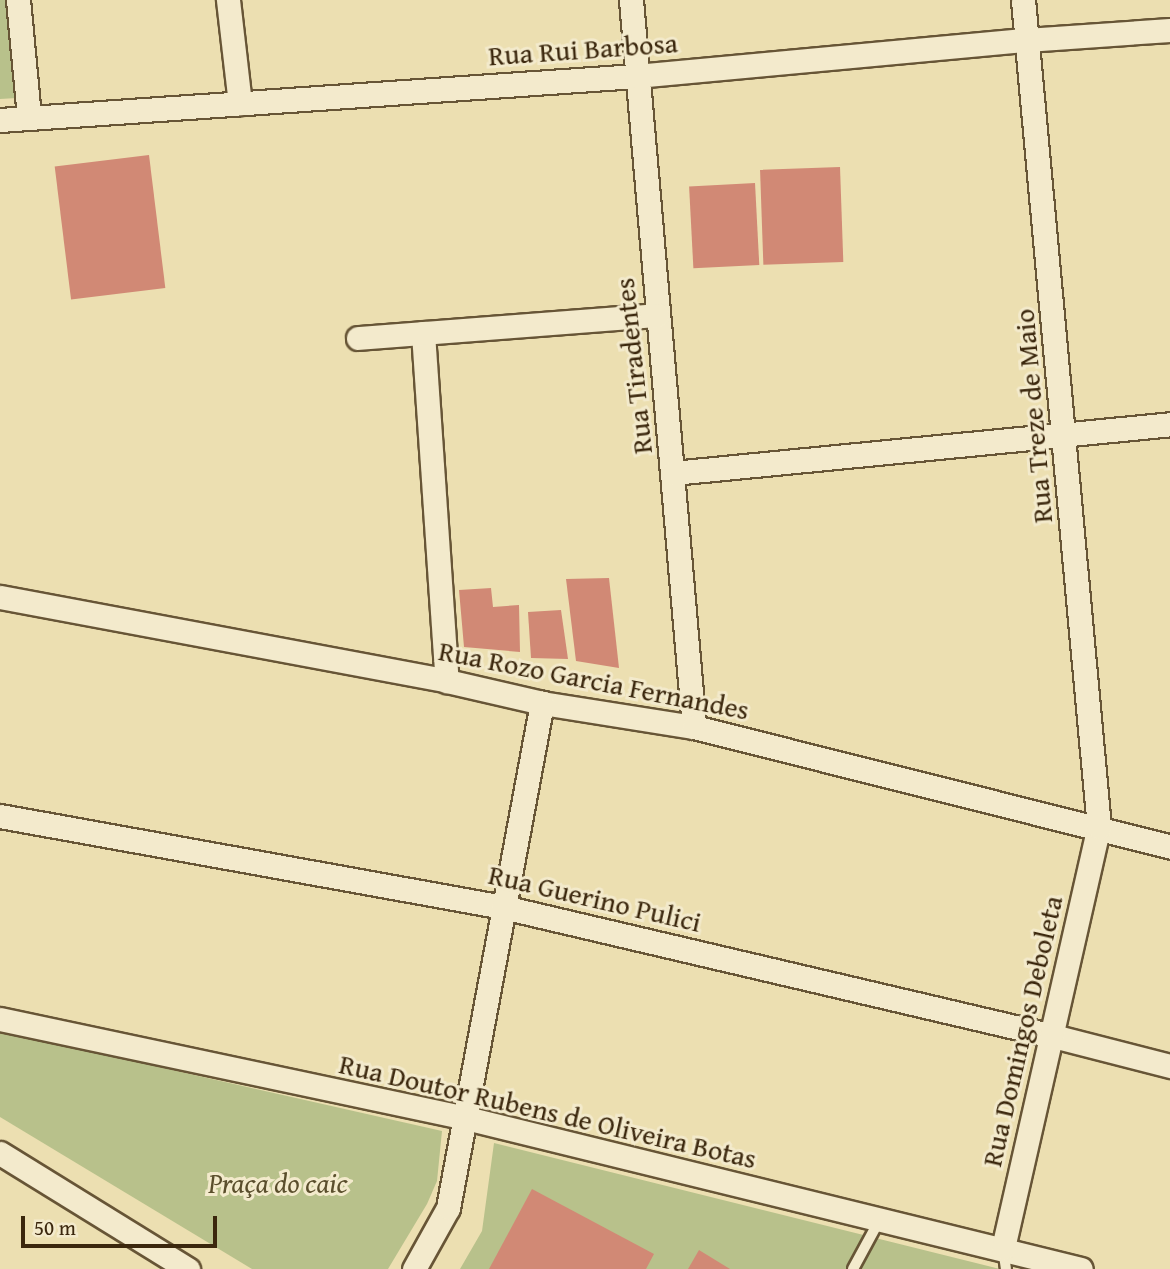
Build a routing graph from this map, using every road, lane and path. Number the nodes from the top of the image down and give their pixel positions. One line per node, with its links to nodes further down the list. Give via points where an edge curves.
1 (18, 0): 9 (street)
2 (228, 0): 8 (street)
3 (631, 0): 7 (street, Rua Tiradentes)
4 (1023, 0): 6 (street, Rua Treze de Maio)
5 (1170, 30): 6 (street, Rua Rui Barbosa)
6 (1026, 40): 7 (street, Rua Rui Barbosa); 15 (street, Rua Treze de Maio)
7 (636, 76): 8 (street, Rua Rui Barbosa); 11 (street, Rua Tiradentes)
8 (240, 103): 9 (street, Rua Rui Barbosa)
9 (29, 117): 10 (street, Rua Rui Barbosa)
10 (0, 120)
11 (657, 315): 12 (street); 16 (street, Rua Tiradentes)
12 (422, 333): 13 (street); 18 (street)
13 (358, 338)
14 (1170, 424): 15 (street)
15 (1065, 434): 16 (street); 22 (street, Rua Treze de Maio)
16 (673, 474): 20 (street, Rua Tiradentes)
17 (0, 597): 18 (street, Rua Rozo Garcia Fernandes)
18 (447, 681): 19 (street, Rua Rozo Garcia Fernandes)
19 (542, 703): 20 (street, Rua Rozo Garcia Fernandes); 24 (street)
20 (694, 727): 22 (street, Rua Rozo Garcia Fernandes)
21 (0, 816): 24 (street, Rua Guerino Pulici)
22 (1099, 827): 23 (street, Rua Rozo Garcia Fernandes); 26 (street, Rua Domingos Deboleta)
23 (1170, 847)
24 (503, 907): 26 (street, Rua Guerino Pulici); 28 (street)
25 (0, 1019): 28 (street, Rua Doutor Rubens de Oliveira Botas)
26 (1053, 1036): 27 (street, Rua Guerino Pulici); 31 (street, Rua Domingos Deboleta)
27 (1170, 1066)
28 (466, 1118): 30 (street, Rua Doutor Rubens de Oliveira Botas); 33 (street, via 448,1208)
29 (0, 1153): 32 (street)
30 (879, 1221): 31 (street, Rua Doutor Rubens de Oliveira Botas); 34 (lane)
31 (1004, 1258): 35 (street, Rua Doutor Rubens de Oliveira Botas)
32 (188, 1269)
33 (414, 1269)
34 (853, 1269)
35 (1081, 1269)

